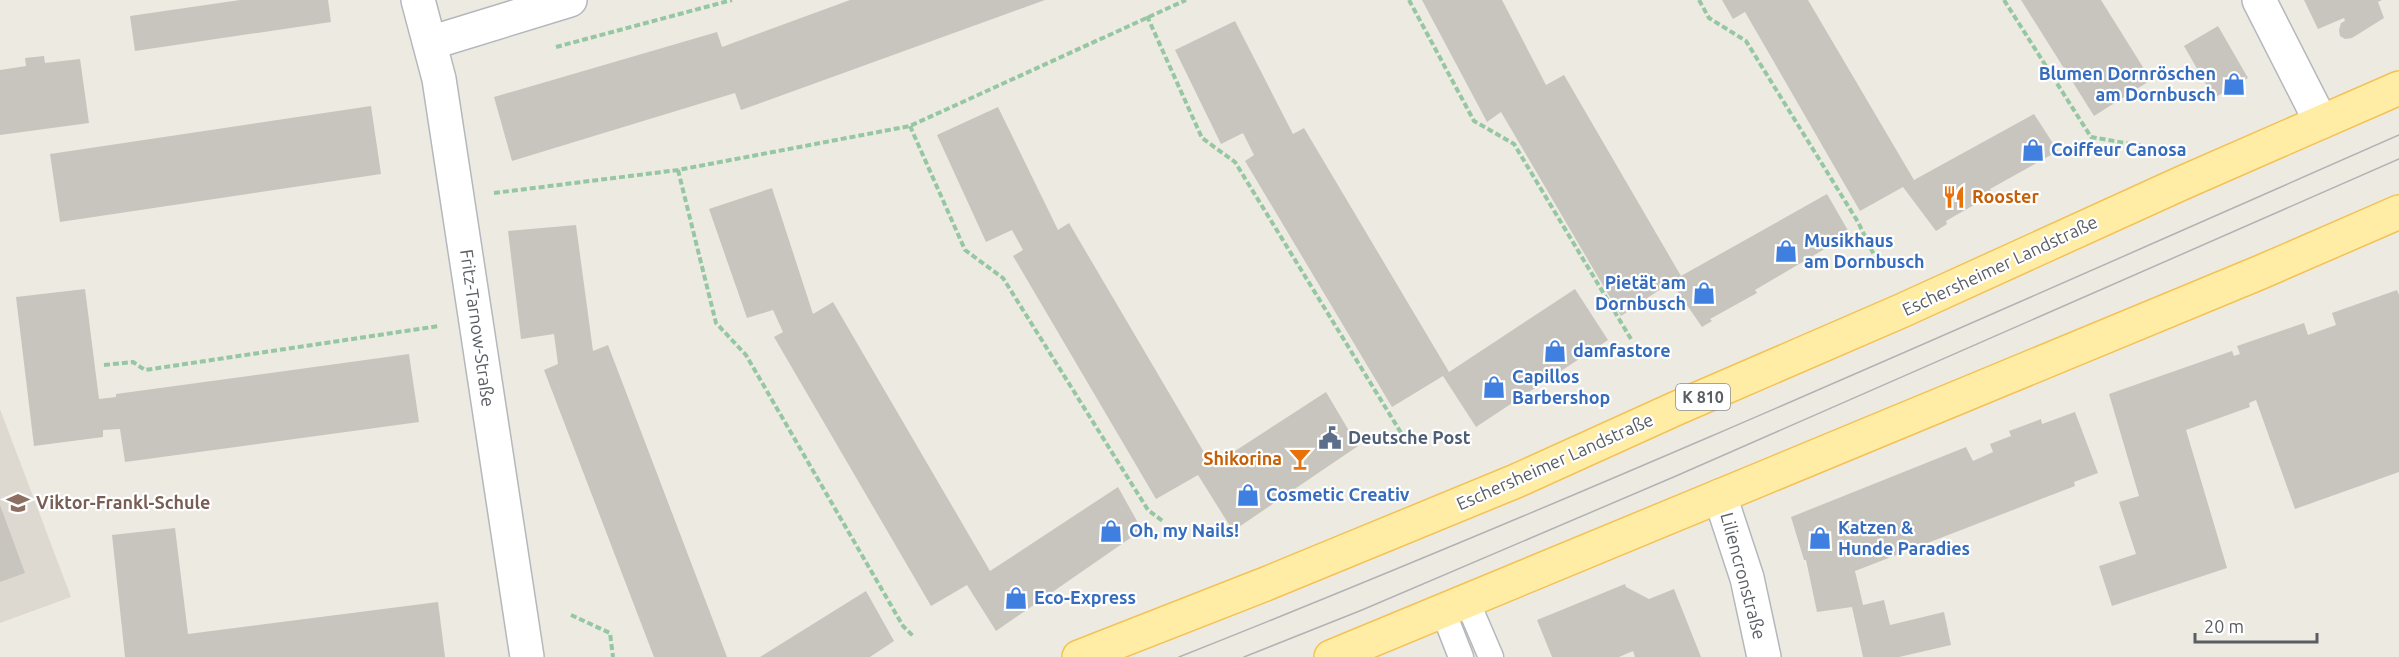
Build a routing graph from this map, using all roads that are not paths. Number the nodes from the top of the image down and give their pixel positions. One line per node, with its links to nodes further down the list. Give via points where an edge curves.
1 (418, 0): 5 (street, Fritz-Tarnow-Straße)
2 (570, 0): 5 (street)
3 (2239, 0): 4 (street)
4 (2265, 13): 7 (street)
5 (430, 44): 11 (street, Fritz-Tarnow-Straße, via 439,79)
6 (2399, 88): 7 (main road, Eschersheimer Landstraße / K 810)
7 (2321, 122): 12 (main road, Eschersheimer Landstraße / K 810, via 1516,481)
8 (2399, 213): 9 (main road)
9 (1720, 496): 10 (main road); 16 (street, Liliencronstraße, via 1747,578)
10 (1455, 606): 13 (main road); 14 (lane); 15 (lane)
11 (527, 657)
12 (1079, 657)
13 (1331, 657)
14 (1461, 657)
15 (1491, 657)
16 (1764, 657)

